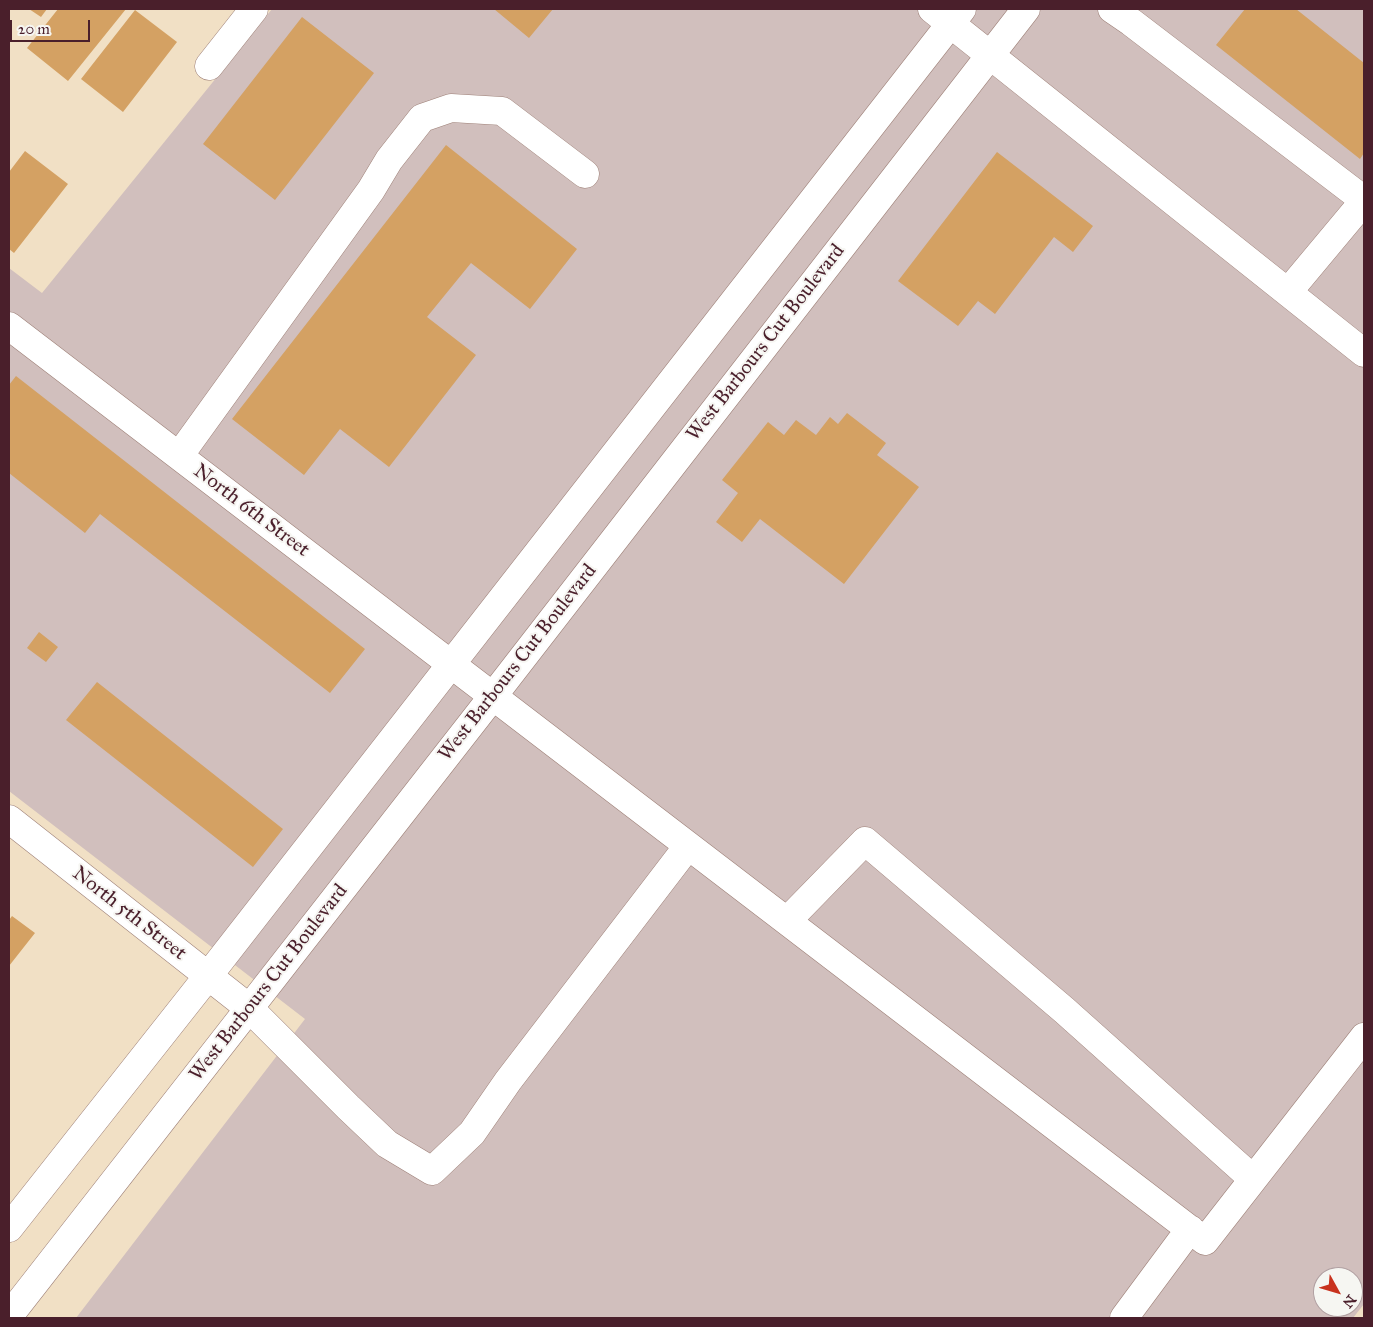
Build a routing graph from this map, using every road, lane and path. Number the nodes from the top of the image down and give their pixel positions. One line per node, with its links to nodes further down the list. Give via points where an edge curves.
1 (254, 9): 6 (street)
2 (1026, 9): 5 (street, West Barbours Cut Boulevard)
3 (1128, 13): 8 (street)
4 (949, 14): 5 (street); 13 (street)
5 (990, 54): 9 (street); 14 (street, West Barbours Cut Boulevard)
6 (209, 66)
7 (585, 174): 12 (street, via 502,111 451,108 422,118)
8 (1364, 200): 9 (street)
9 (1288, 292): 11 (street)
10 (9, 326): 12 (street, North 6th Street)
11 (1364, 353)
12 (179, 456): 13 (street, North 6th Street)
13 (451, 663): 14 (street, North 6th Street); 18 (street)
14 (493, 696): 16 (street, North 6th Street); 19 (street, West Barbours Cut Boulevard)
15 (9, 819): 18 (street, North 5th Street)
16 (688, 846): 17 (street, North 6th Street); 19 (street, North 5th Street, via 508,1081 472,1134 432,1171 387,1144)
17 (788, 922): 21 (street, via 865,842 1064,1010); 23 (street, North 6th Street)
18 (208, 976): 19 (street, North 5th Street); 22 (street)
19 (249, 1008): 24 (street, West Barbours Cut Boulevard)
20 (1364, 1037): 21 (street)
21 (1254, 1179): 23 (street, North 6th Street, via 1205,1241)
22 (9, 1228)
23 (1190, 1229): 25 (street)
24 (9, 1316)
25 (1124, 1318)

